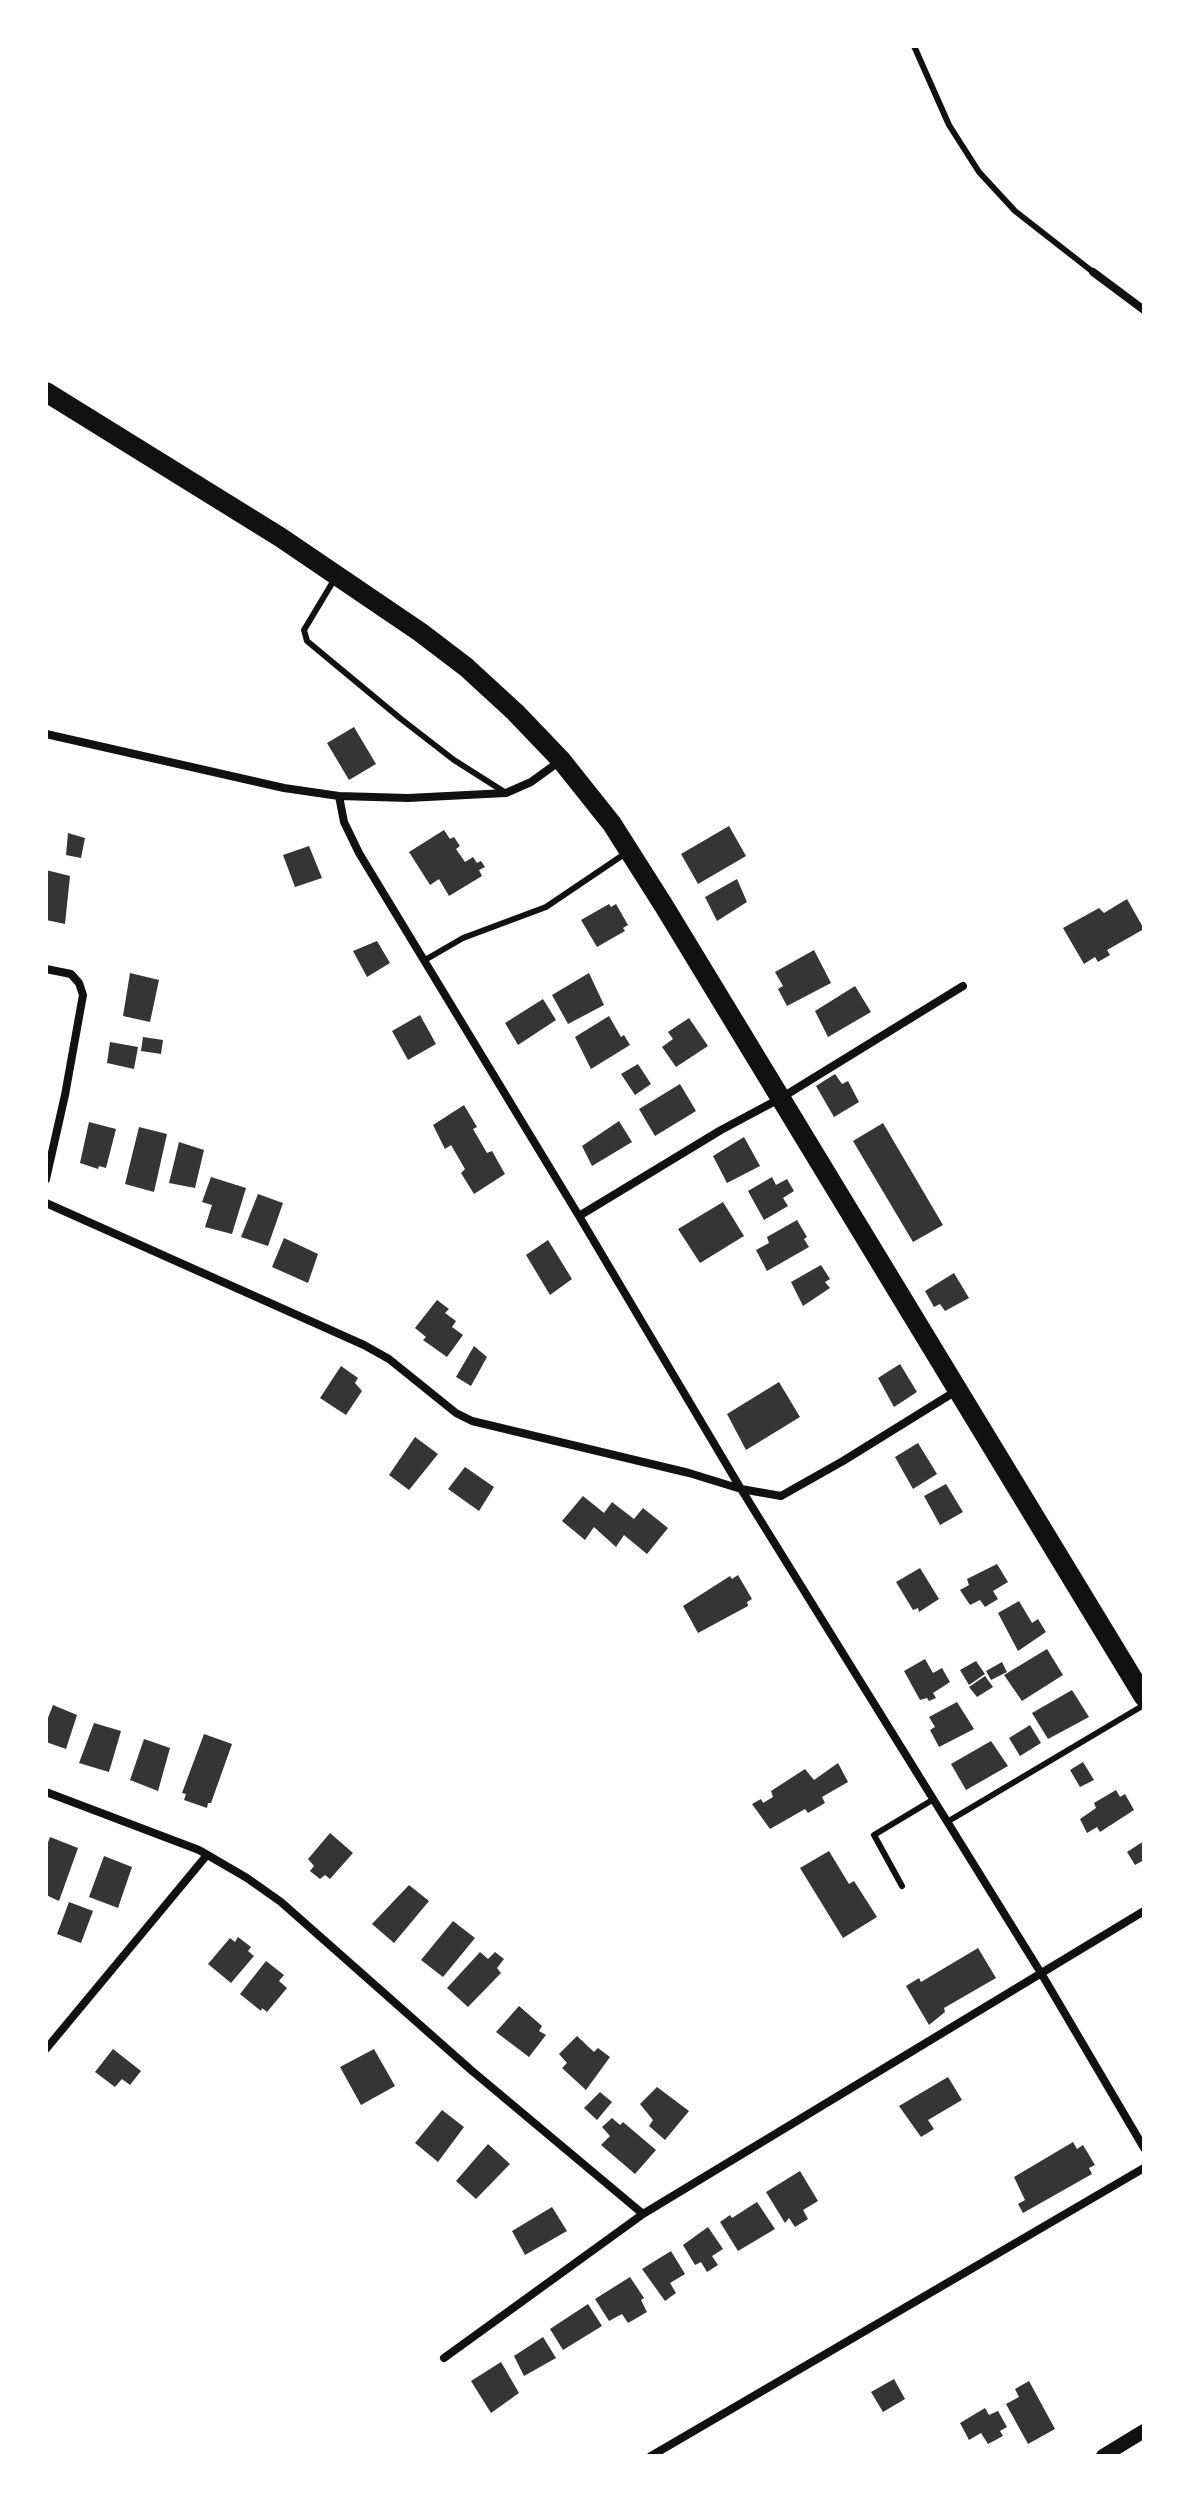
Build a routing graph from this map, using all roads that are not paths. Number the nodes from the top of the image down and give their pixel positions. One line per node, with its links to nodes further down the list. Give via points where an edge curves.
1 (914, 46): 2 (lane, via 949,125 979,172 1015,211)
2 (1093, 272): 3 (street)
3 (1144, 310)
4 (46, 392): 5 (main road)
5 (336, 576): 7 (main road, via 460,662); 8 (lane, via 304,630 307,641 443,752)
6 (46, 734): 9 (street)
7 (561, 760): 8 (street); 10 (main road)
8 (506, 793): 9 (street)
9 (339, 796): 11 (street, via 359,853)
10 (629, 851): 11 (lane, via 546,907 463,938); 14 (main road)
11 (425, 960): 17 (street)
12 (46, 969): 15 (street, via 71,974 83,995)
13 (963, 986): 14 (street)
14 (781, 1098): 17 (street); 18 (main road)
15 (46, 1179)
16 (46, 1203): 19 (street, via 364,1345 472,1421)
17 (579, 1216): 19 (street)
18 (957, 1391): 19 (street, via 781,1496); 20 (main road)
19 (741, 1489): 23 (street)
20 (1144, 1697)
21 (1144, 1705): 24 (lane)
22 (46, 1792): 25 (street)
23 (934, 1799): 24 (street); 26 (lane, via 874,1835)
24 (947, 1822): 28 (street)
25 (207, 1855): 29 (street); 32 (street, via 281,1902)
26 (902, 1886)
27 (1144, 1911): 28 (street)
28 (1041, 1973): 30 (street); 32 (street)
29 (46, 2049)
30 (1144, 2148)
31 (1144, 2168): 35 (street)
32 (643, 2214): 33 (street)
33 (444, 2358)
34 (1144, 2431): 36 (street)
35 (651, 2456)
36 (1103, 2456)

